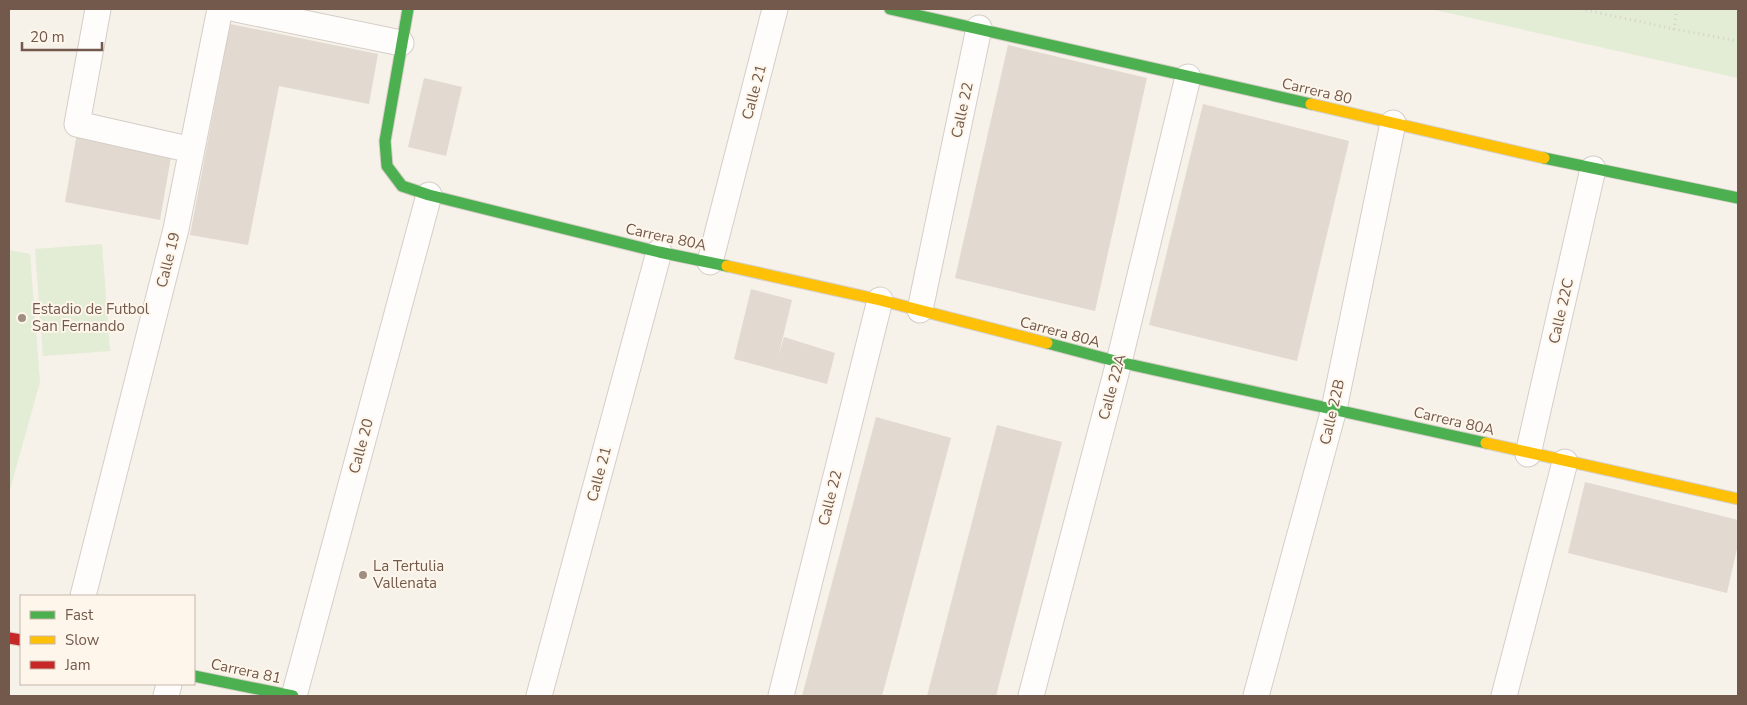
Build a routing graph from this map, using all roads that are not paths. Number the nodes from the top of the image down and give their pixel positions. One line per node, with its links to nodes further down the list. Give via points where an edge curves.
1 (98, 9): 11 (street, via 77,124)
2 (220, 9): 11 (street, Calle 19)
3 (236, 9): 8 (street)
4 (408, 9): 8 (street)
5 (775, 9): 16 (street, Calle 21)
6 (890, 9): 7 (street, Carrera 80)
7 (979, 28): 9 (street, Carrera 80); 18 (street, Calle 22)
8 (402, 43): 13 (street, Carrera 80A, via 385,140 386,166 402,186)
9 (1188, 77): 10 (street, Carrera 80); 19 (street, Calle 22A)
10 (1393, 123): 12 (street, Carrera 80); 20 (street, Calle 22B)
11 (192, 150): 24 (street, Calle 19, via 176,228)
12 (1593, 169): 14 (street, Carrera 80); 21 (street, Calle 22C)
13 (429, 195): 15 (street, Carrera 80A); 26 (street, Calle 20)
14 (1738, 198)
15 (659, 252): 16 (street, Carrera 80A); 27 (street, Calle 21)
16 (710, 262): 17 (street, Carrera 80A)
17 (880, 300): 18 (street, Carrera 80A); 28 (street, Calle 22)
18 (920, 310): 19 (street, Carrera 80A)
19 (1119, 362): 20 (street, Carrera 80A); 29 (street, Calle 22A)
20 (1334, 409): 21 (street, Carrera 80A); 30 (street, Calle 22B)
21 (1528, 454): 22 (street, Carrera 80A)
22 (1565, 462): 23 (street, Carrera 80A); 31 (street)
23 (1738, 498)
24 (83, 595)
25 (195, 676): 26 (street, Carrera 81)
26 (293, 696)
27 (539, 696)
28 (781, 696)
29 (1031, 696)
30 (1256, 696)
31 (1504, 696)

